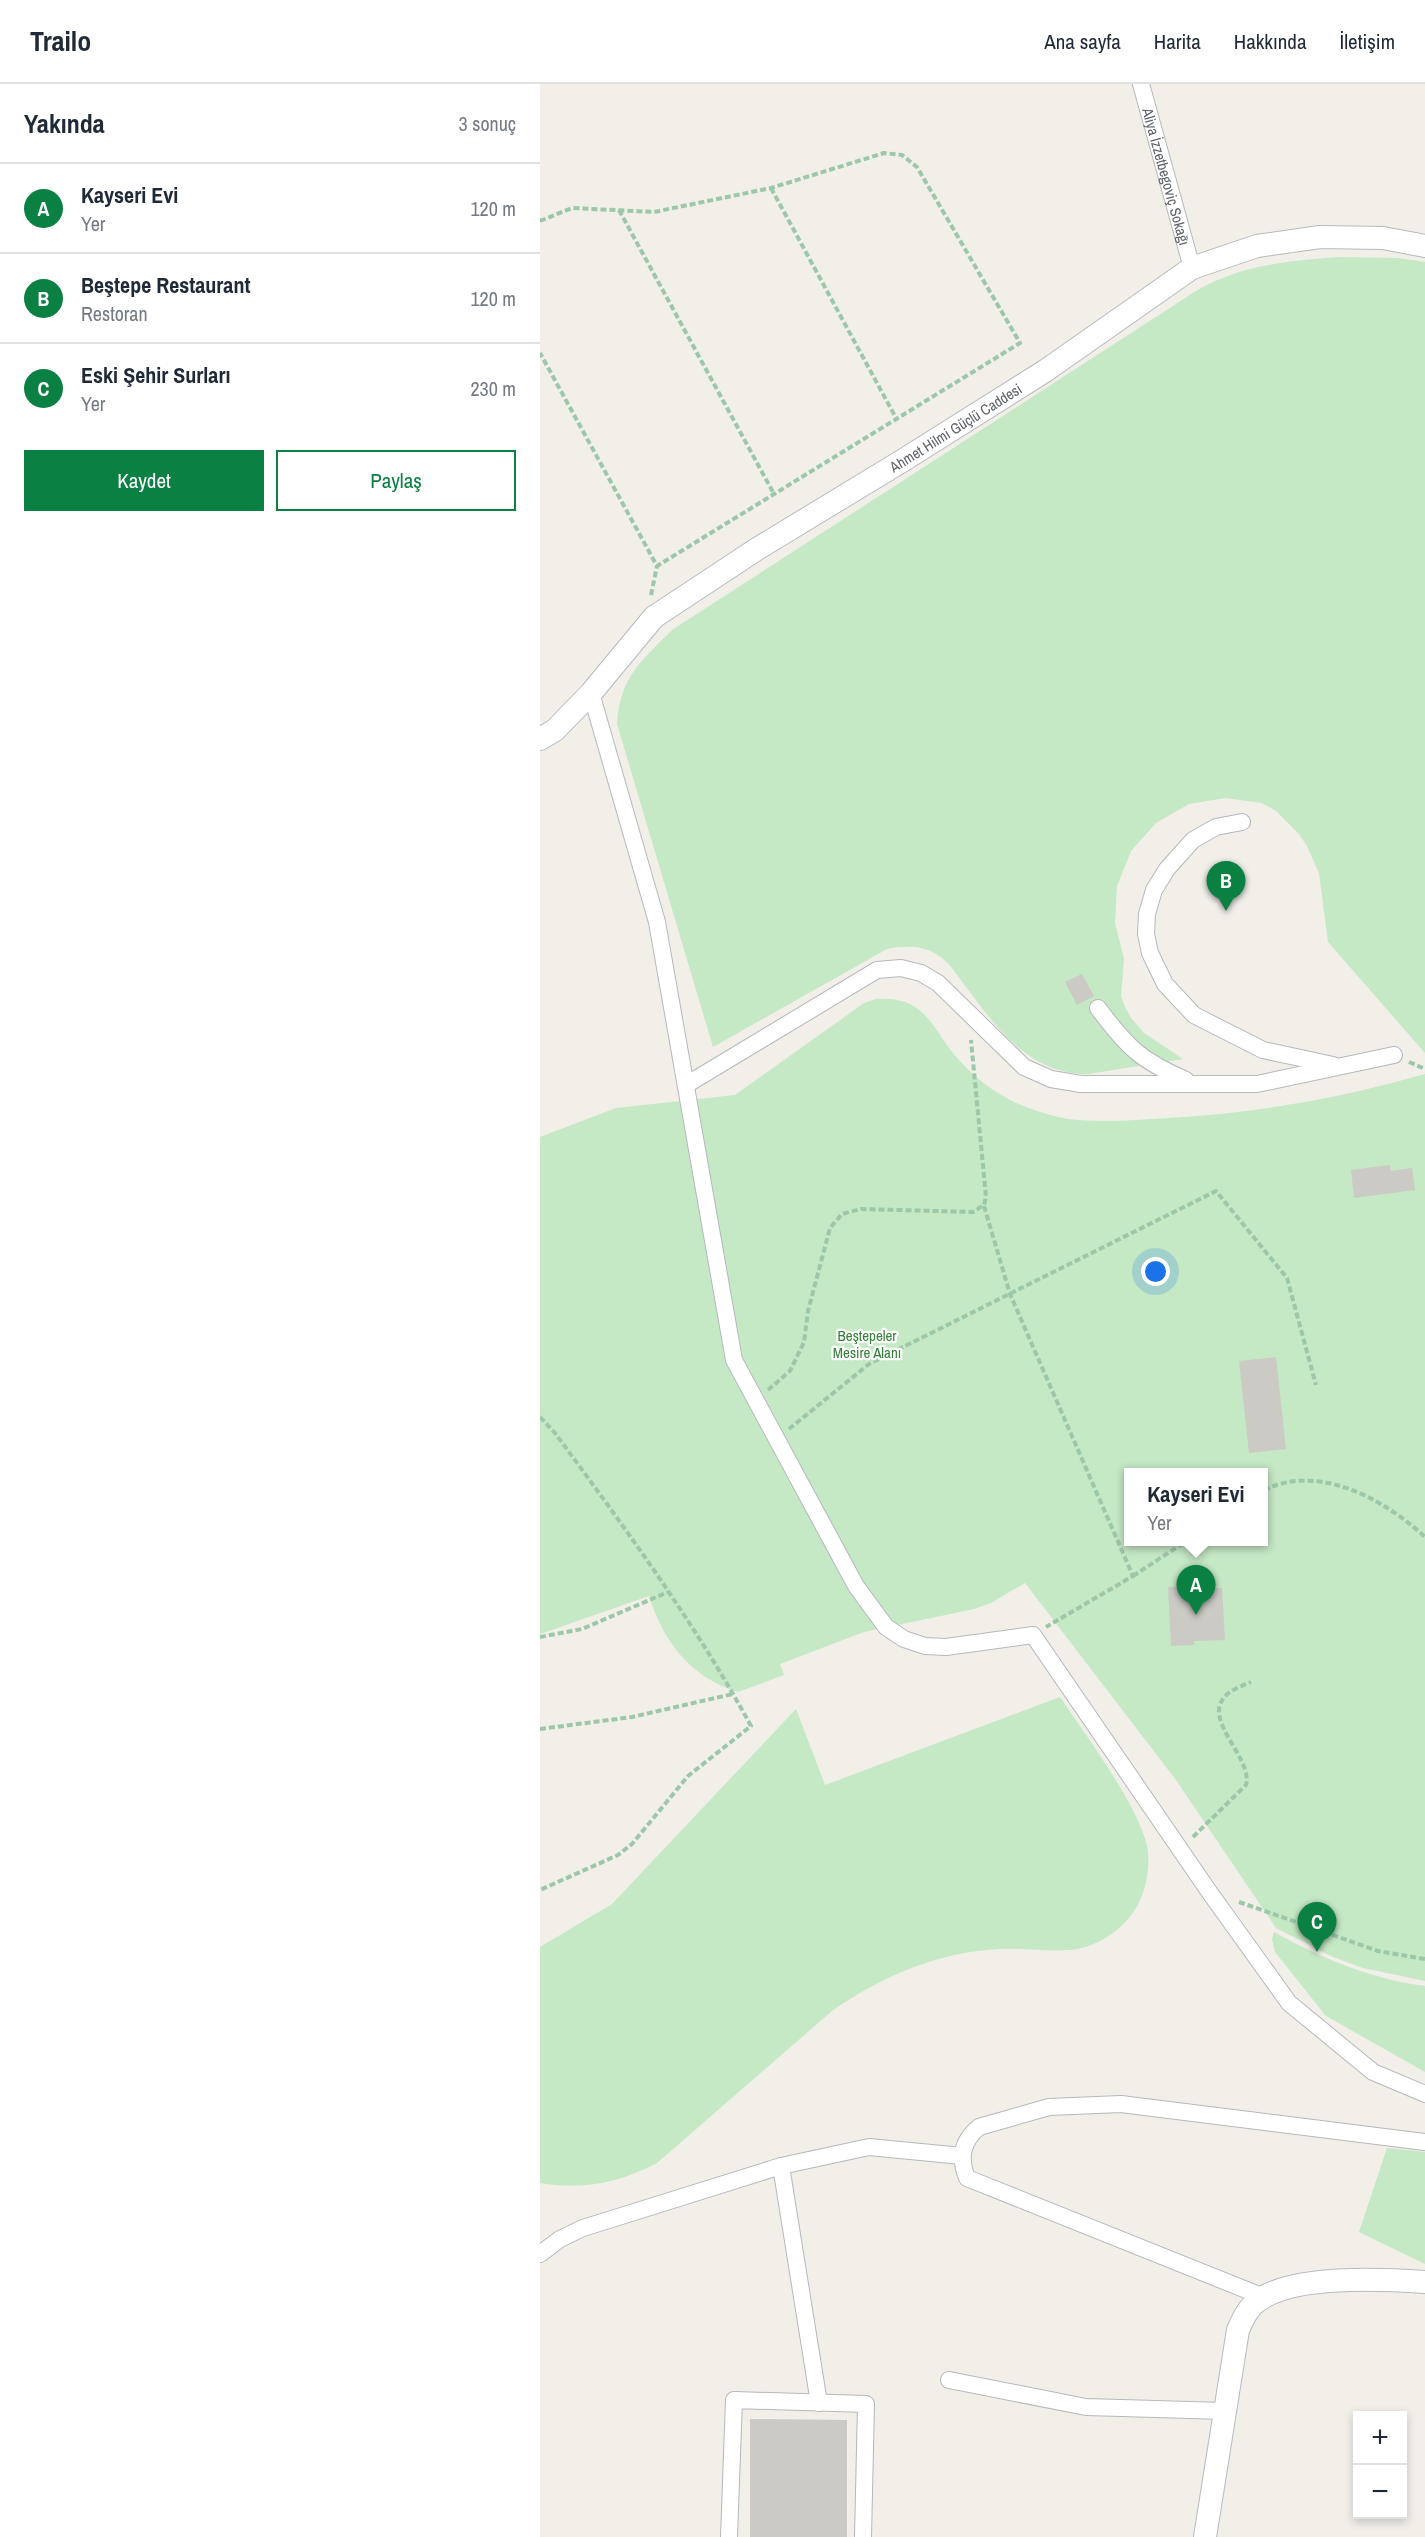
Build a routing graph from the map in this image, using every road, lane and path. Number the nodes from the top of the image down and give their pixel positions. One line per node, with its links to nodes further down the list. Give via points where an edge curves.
1 (1141, 84): 6 (street, Aliya İzzetbegoviç Sokağı)
2 (771, 188): 3 (path, via 654,212); 8 (path); 8 (path, via 884,153 902,155 917,167 1020,343)
3 (619, 210): 4 (path, via 572,208); 9 (path)
4 (540, 221)
5 (1425, 246): 6 (street, Ahmet Hilmi Güçlü Caddesi, via 1383,238 1320,237 1257,246)
6 (1191, 268): 10 (street, Ahmet Hilmi Güçlü Caddesi, via 1045,371 654,617)
7 (540, 354): 9 (path, via 657,566)
8 (896, 418): 9 (path)
9 (774, 494)
10 (591, 693): 11 (street, Ahmet Hilmi Güçlü Caddesi, via 555,730); 18 (street, via 657,922)
11 (540, 739)
12 (1242, 822): 16 (street, via 1216,827 1193,840 1167,869 1154,890 1147,914 1150,953 1165,984 1194,1015 1263,1050)
13 (1098, 1008): 17 (street, via 1123,1042 1156,1068)
14 (969, 1013): 17 (street, via 1024,1067 1051,1080 1081,1084); 18 (street, via 938,983 921,973 901,968 877,970); 19 (path)
15 (1394, 1055): 16 (street)
16 (1339, 1066): 17 (street, via 1257,1084)
17 (1194, 1084)
18 (686, 1085): 22 (street, via 734,1360)
19 (984, 1206): 20 (path); 22 (path, via 973,1212 861,1209 835,1220 811,1300 804,1342 790,1371)
20 (1010, 1294): 21 (path, via 1216,1191 1287,1278); 24 (path, via 869,1364); 28 (path)
21 (1316, 1384)
22 (754, 1398): 24 (street)
23 (540, 1417): 29 (path, via 649,1560)
24 (777, 1439): 30 (street, via 856,1586 886,1627 925,1646)
25 (1268, 1488): 26 (path, via 1307,1479 1352,1489 1406,1520)
26 (1425, 1537)
27 (1179, 1546): 28 (path)
28 (1133, 1576): 30 (path)
29 (668, 1592): 31 (path, via 582,1629); 33 (path)
30 (1033, 1635): 35 (street)
31 (540, 1637)
32 (1251, 1682): 35 (path, via 1228,1693 1219,1709 1246,1773 1246,1785)
33 (733, 1694): 34 (path, via 632,1717); 36 (path, via 751,1726 688,1776 632,1844 618,1855)
34 (540, 1729)
35 (1180, 1849): 37 (street)
36 (540, 1890)
37 (1210, 1893): 38 (path, via 1378,1951); 39 (street, via 1289,2003 1373,2072)
38 (1425, 1959)
39 (1425, 2094)
40 (1425, 2142): 41 (street, via 1122,2104 1049,2107 979,2127 970,2135)
41 (962, 2156): 42 (street, via 869,2147); 45 (street, via 968,2178)
42 (781, 2166): 43 (street, via 583,2228); 47 (street)
43 (540, 2254)
44 (1425, 2282): 45 (street, via 1377,2279 1317,2283)
45 (1264, 2297): 48 (street, via 1245,2314 1238,2330)
46 (949, 2380): 48 (street, via 1086,2407)
47 (819, 2403): 49 (street, via 734,2400); 50 (street, via 866,2404)
48 (1225, 2411): 51 (street)
49 (729, 2537)
50 (863, 2537)
51 (1205, 2537)

